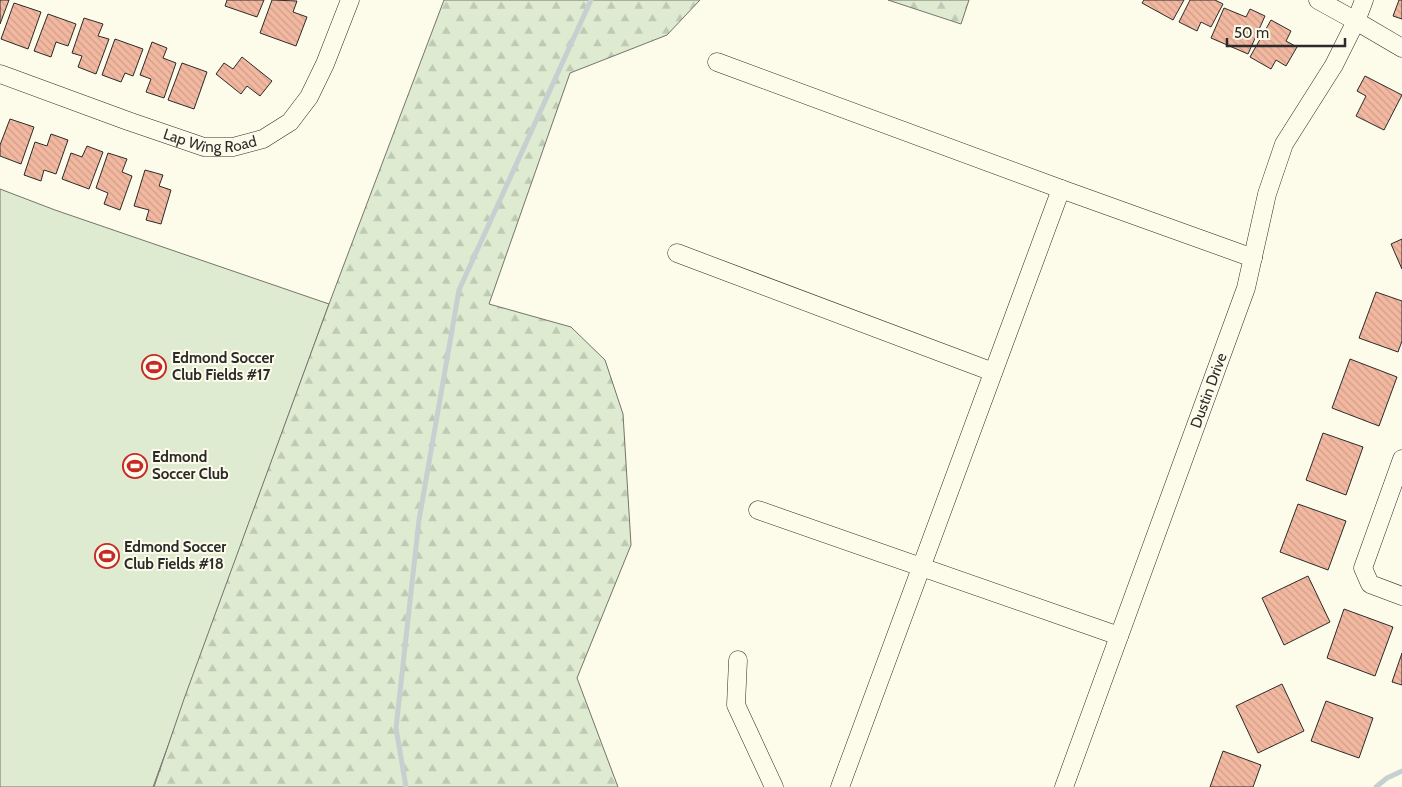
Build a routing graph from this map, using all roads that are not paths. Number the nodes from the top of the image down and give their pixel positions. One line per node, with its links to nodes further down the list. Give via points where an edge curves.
1 (350, 0): 7 (street, Lap Wing Road, via 309,97 290,122 263,139 232,147 204,146)
2 (1318, 0): 4 (street)
3 (1364, 0): 4 (street, Dustin Drive)
4 (1356, 21): 5 (street); 10 (street, Dustin Drive, via 1334,65 1284,144 1267,194)
5 (1402, 48)
6 (717, 62): 8 (street)
7 (0, 74)
8 (1061, 189): 10 (street); 11 (street)
9 (677, 253): 11 (street)
10 (1253, 258): 16 (street, Dustin Drive, via 1246,288)
11 (993, 372): 14 (street)
12 (1402, 459): 15 (street, via 1363,568 1370,584)
13 (758, 510): 14 (street)
14 (921, 567): 16 (street); 19 (street)
15 (1402, 596)
16 (1118, 636): 20 (street, Dustin Drive)
17 (738, 660): 18 (street, via 736,705)
18 (774, 787)
19 (840, 787)
20 (1064, 787)

